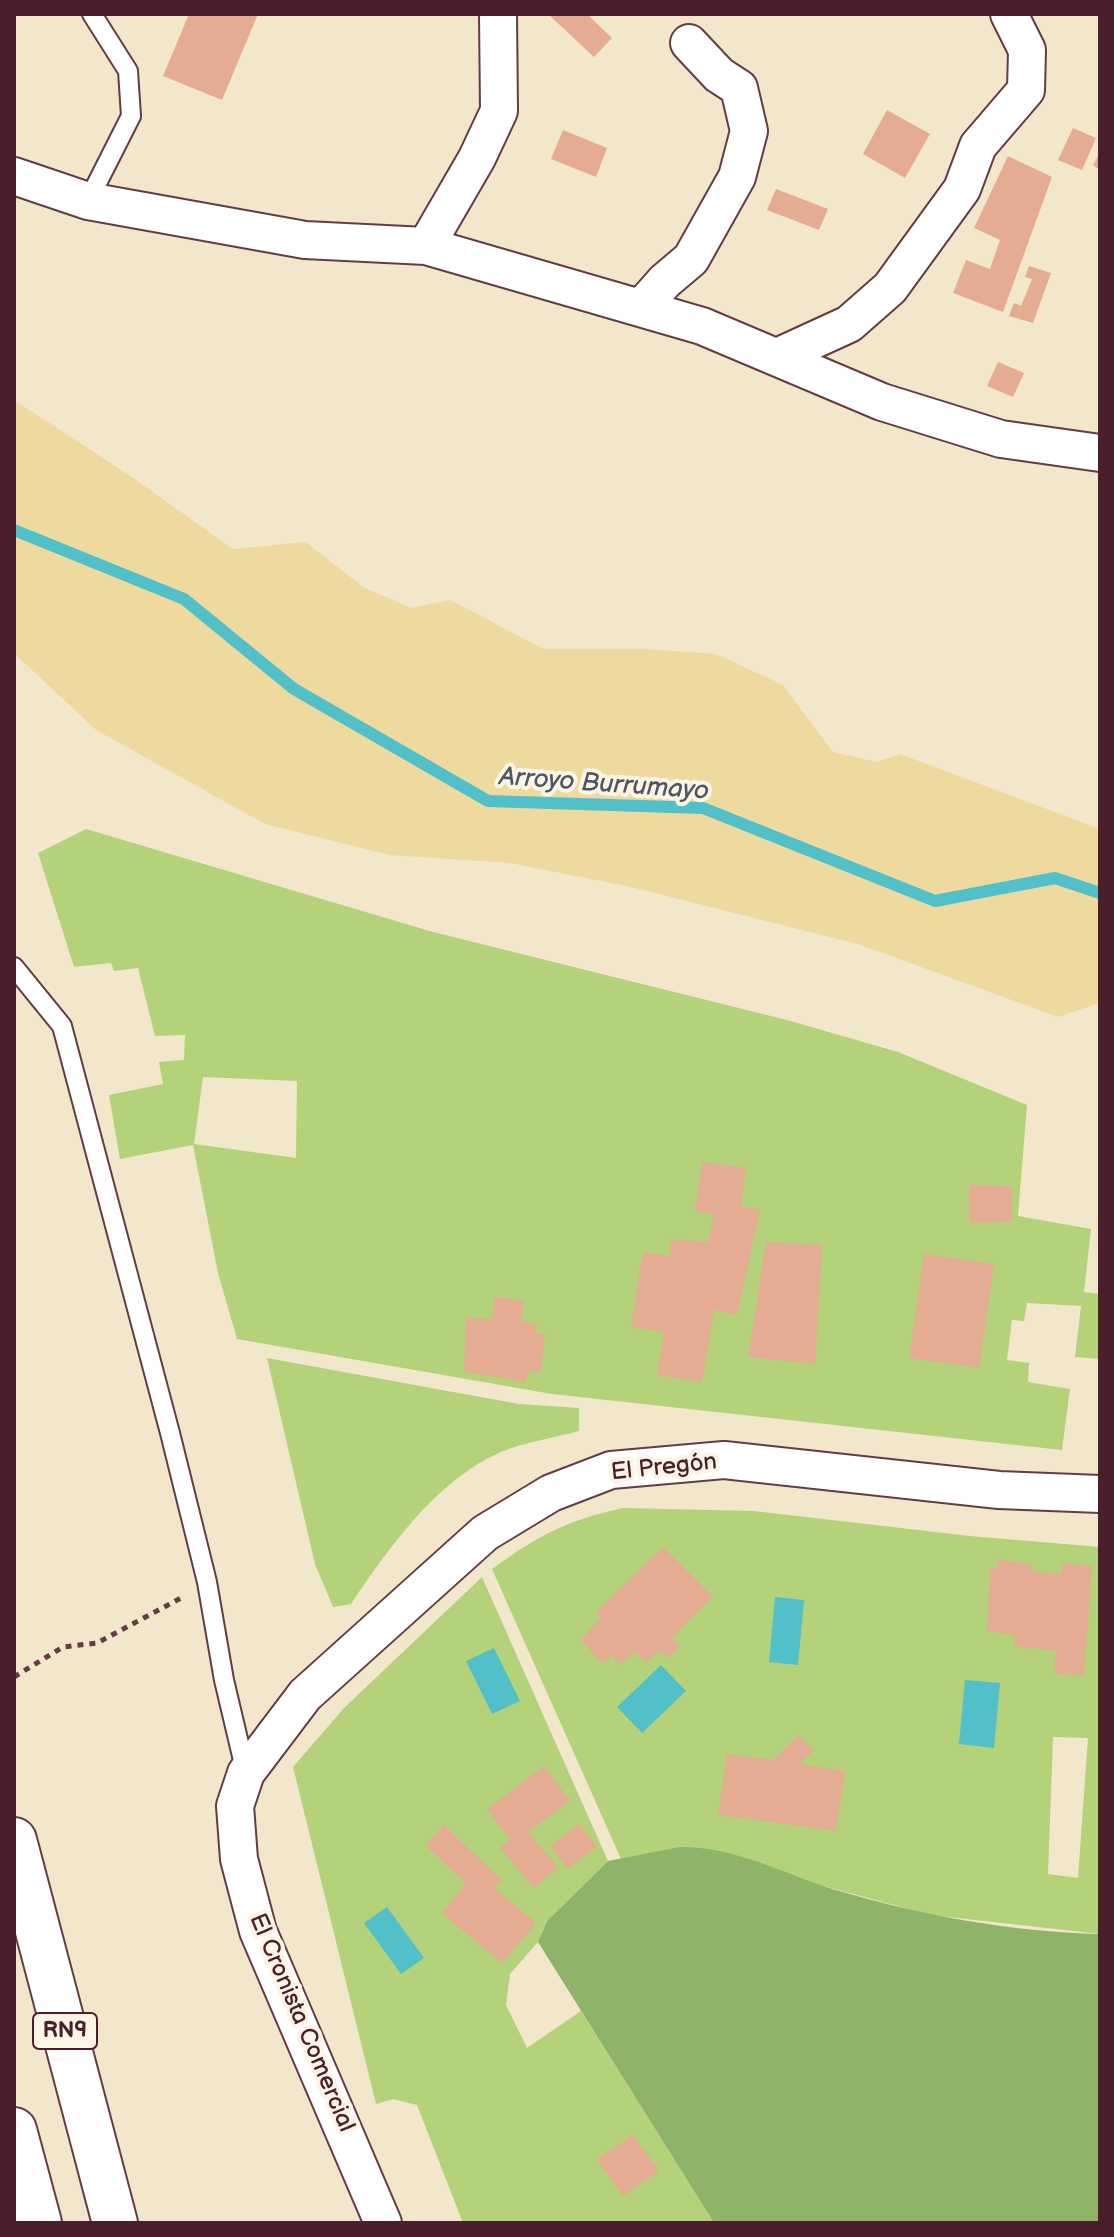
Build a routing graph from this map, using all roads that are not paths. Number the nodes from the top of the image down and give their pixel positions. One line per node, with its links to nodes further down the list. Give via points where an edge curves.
1 (92, 14): 6 (lane, via 128,71 131,116)
2 (498, 14): 7 (street, via 499,111)
3 (1009, 14): 9 (street, via 1027,50 1026,90 978,146 962,189 890,288 849,324)
4 (689, 43): 8 (street, via 739,88 749,131 737,177 691,259)
5 (14, 176): 6 (street)
6 (88, 201): 7 (street, via 305,240)
7 (426, 246): 8 (street)
8 (641, 308): 9 (street)
9 (777, 357): 10 (street, via 882,402 1001,439)
10 (1100, 453)
11 (14, 967): 13 (lane, via 62,1026 207,1582)
12 (1100, 1494): 13 (street, El Pregón, via 999,1490 724,1460 611,1470 551,1493 485,1533 305,1695)
13 (246, 1773): 18 (street, El Cronista Comercial, via 235,1806 239,1859 258,1931)
14 (14, 1840): 17 (highway, RN9)
15 (14, 2130): 16 (highway)
16 (39, 2223)
17 (115, 2223)
18 (383, 2223)

